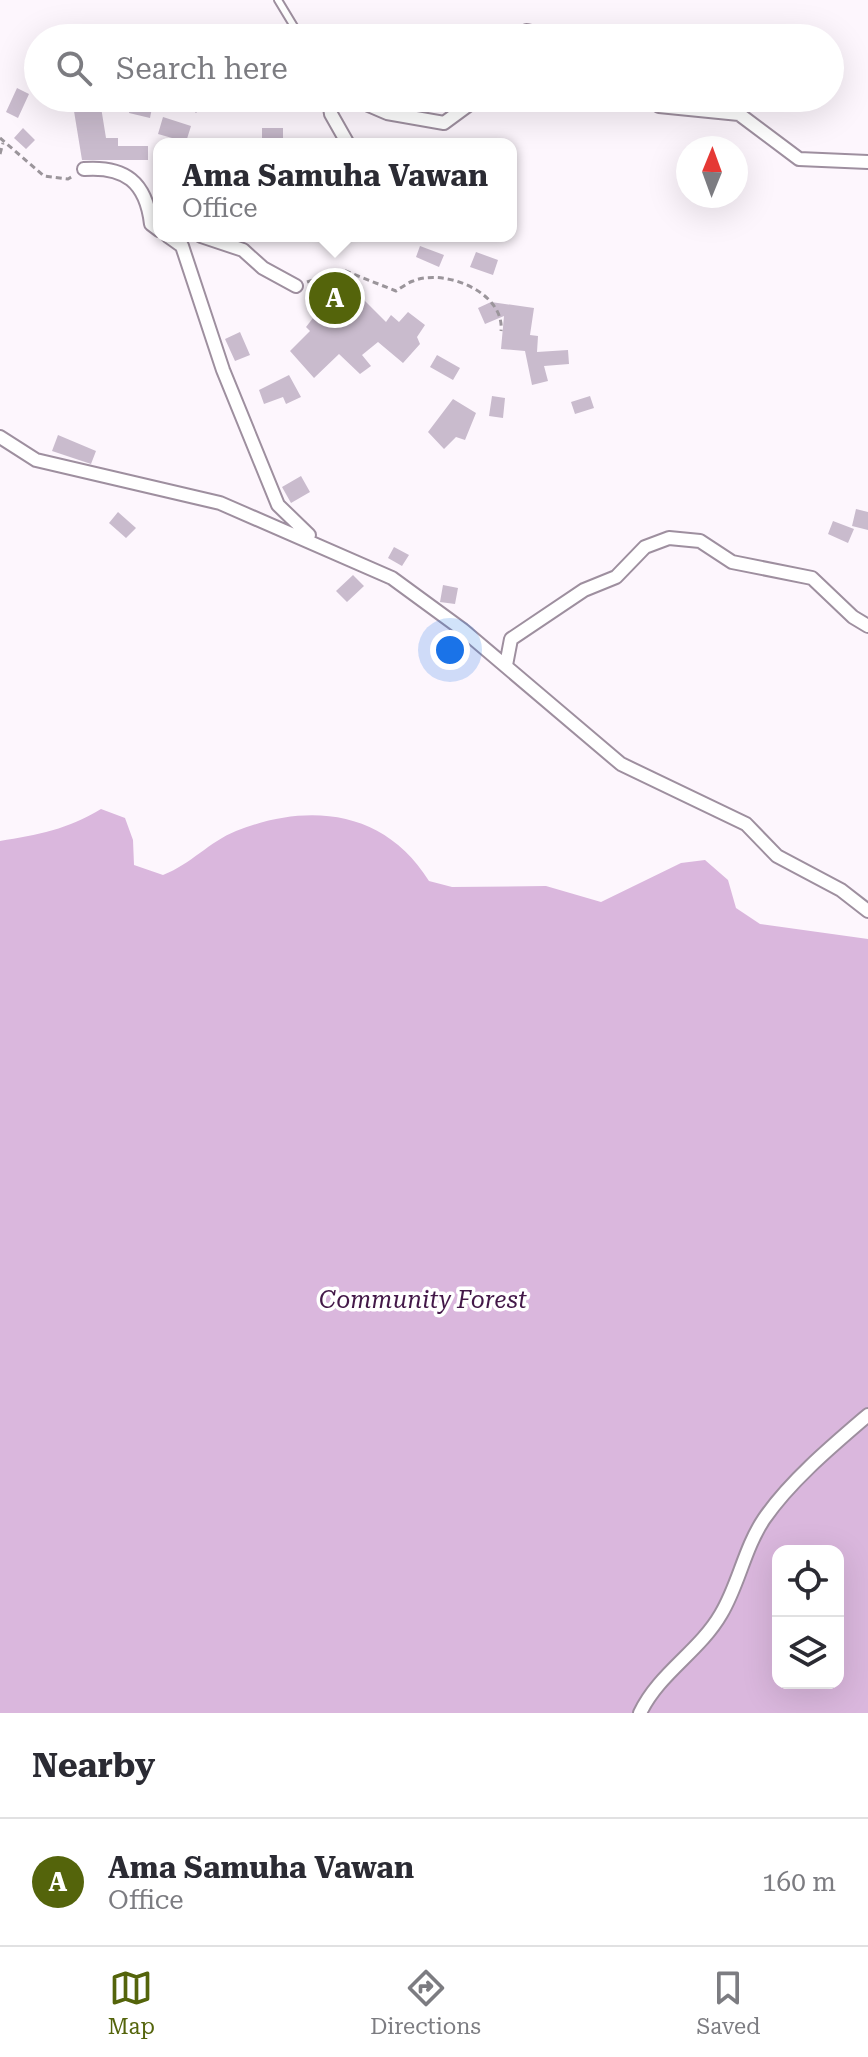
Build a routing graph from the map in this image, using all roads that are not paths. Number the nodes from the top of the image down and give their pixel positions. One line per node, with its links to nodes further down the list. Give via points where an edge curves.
1 (278, 0): 2 (lane)
2 (293, 24)
3 (331, 112): 7 (street)
4 (385, 112): 5 (street, via 444,123)
5 (459, 112)
6 (719, 112): 8 (street, via 739,114 799,159)
7 (345, 138)
8 (868, 162)
9 (84, 169): 10 (street, via 109,167 126,175)
10 (148, 199): 11 (street); 12 (street)
11 (153, 203)
12 (153, 226)
13 (176, 242): 17 (street, via 278,505)
14 (219, 242): 15 (street, via 243,250)
15 (296, 286)
16 (0, 437): 17 (street, via 36,460 220,503)
17 (317, 544): 19 (street, via 392,578)
18 (868, 626): 19 (street, via 812,578 732,562 700,541 669,538 645,547 616,577 584,590 511,639)
19 (506, 665): 20 (street, via 621,764 746,824 777,856 841,890)
20 (868, 911)
21 (868, 1415): 22 (street, via 763,1520 722,1614 659,1681)
22 (640, 1713)

